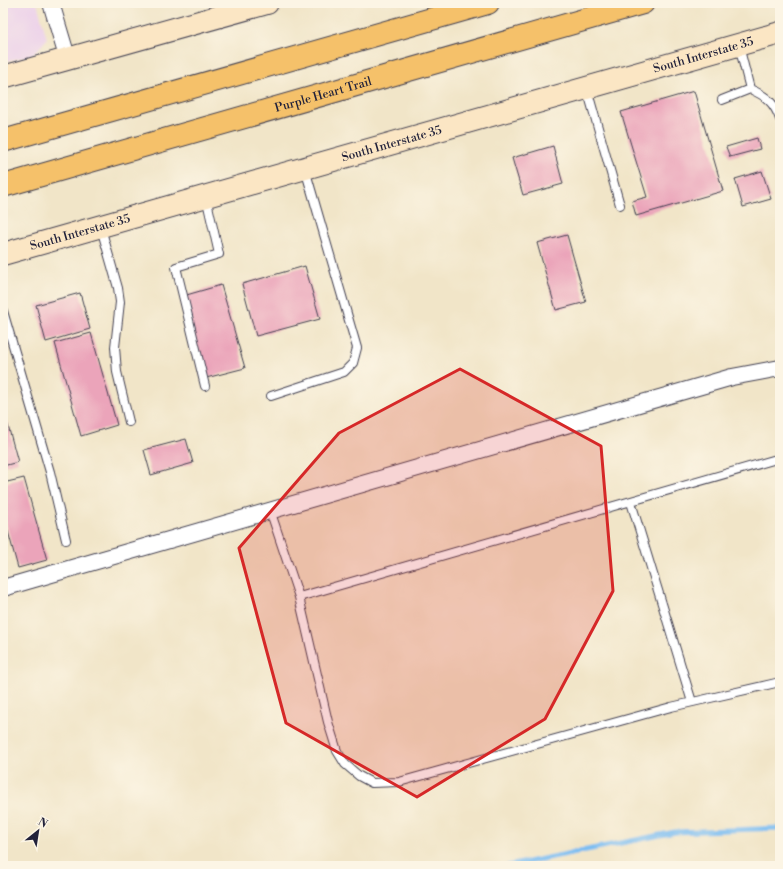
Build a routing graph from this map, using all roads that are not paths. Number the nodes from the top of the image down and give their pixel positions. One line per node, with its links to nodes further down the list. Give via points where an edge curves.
1 (51, 3): 7 (street)
2 (488, 3): 13 (highway)
3 (644, 3): 15 (highway, Purple Heart Trail)
4 (262, 4): 7 (main road)
5 (780, 33): 6 (main road, South Interstate 35)
6 (739, 45): 9 (main road, South Interstate 35); 10 (lane)
7 (68, 60): 8 (main road)
8 (3, 77)
9 (586, 88): 14 (main road, South Interstate 35); 17 (lane)
10 (750, 89): 11 (lane); 12 (lane, via 765,96 777,109)
11 (722, 100)
12 (780, 119)
13 (3, 141)
14 (304, 168): 16 (main road, South Interstate 35); 23 (lane, via 357,348 353,363 344,372)
15 (3, 186)
16 (206, 196): 18 (main road, South Interstate 35); 22 (lane, via 219,254 176,267)
17 (620, 205)
18 (101, 227): 19 (main road, South Interstate 35); 24 (lane, via 118,288 120,302 115,347 117,372)
19 (3, 254)
20 (3, 311): 28 (lane, via 50,472)
21 (780, 368): 27 (street, via 732,377)
22 (205, 386)
23 (271, 396)
24 (130, 422)
25 (780, 458): 26 (lane)
26 (631, 502): 30 (lane); 32 (lane)
27 (270, 510): 29 (street); 30 (lane)
28 (66, 540)
29 (3, 588)
30 (299, 597): 32 (lane, via 337,751 344,764 372,783 399,782)
31 (780, 682): 32 (lane)
32 (692, 702)

